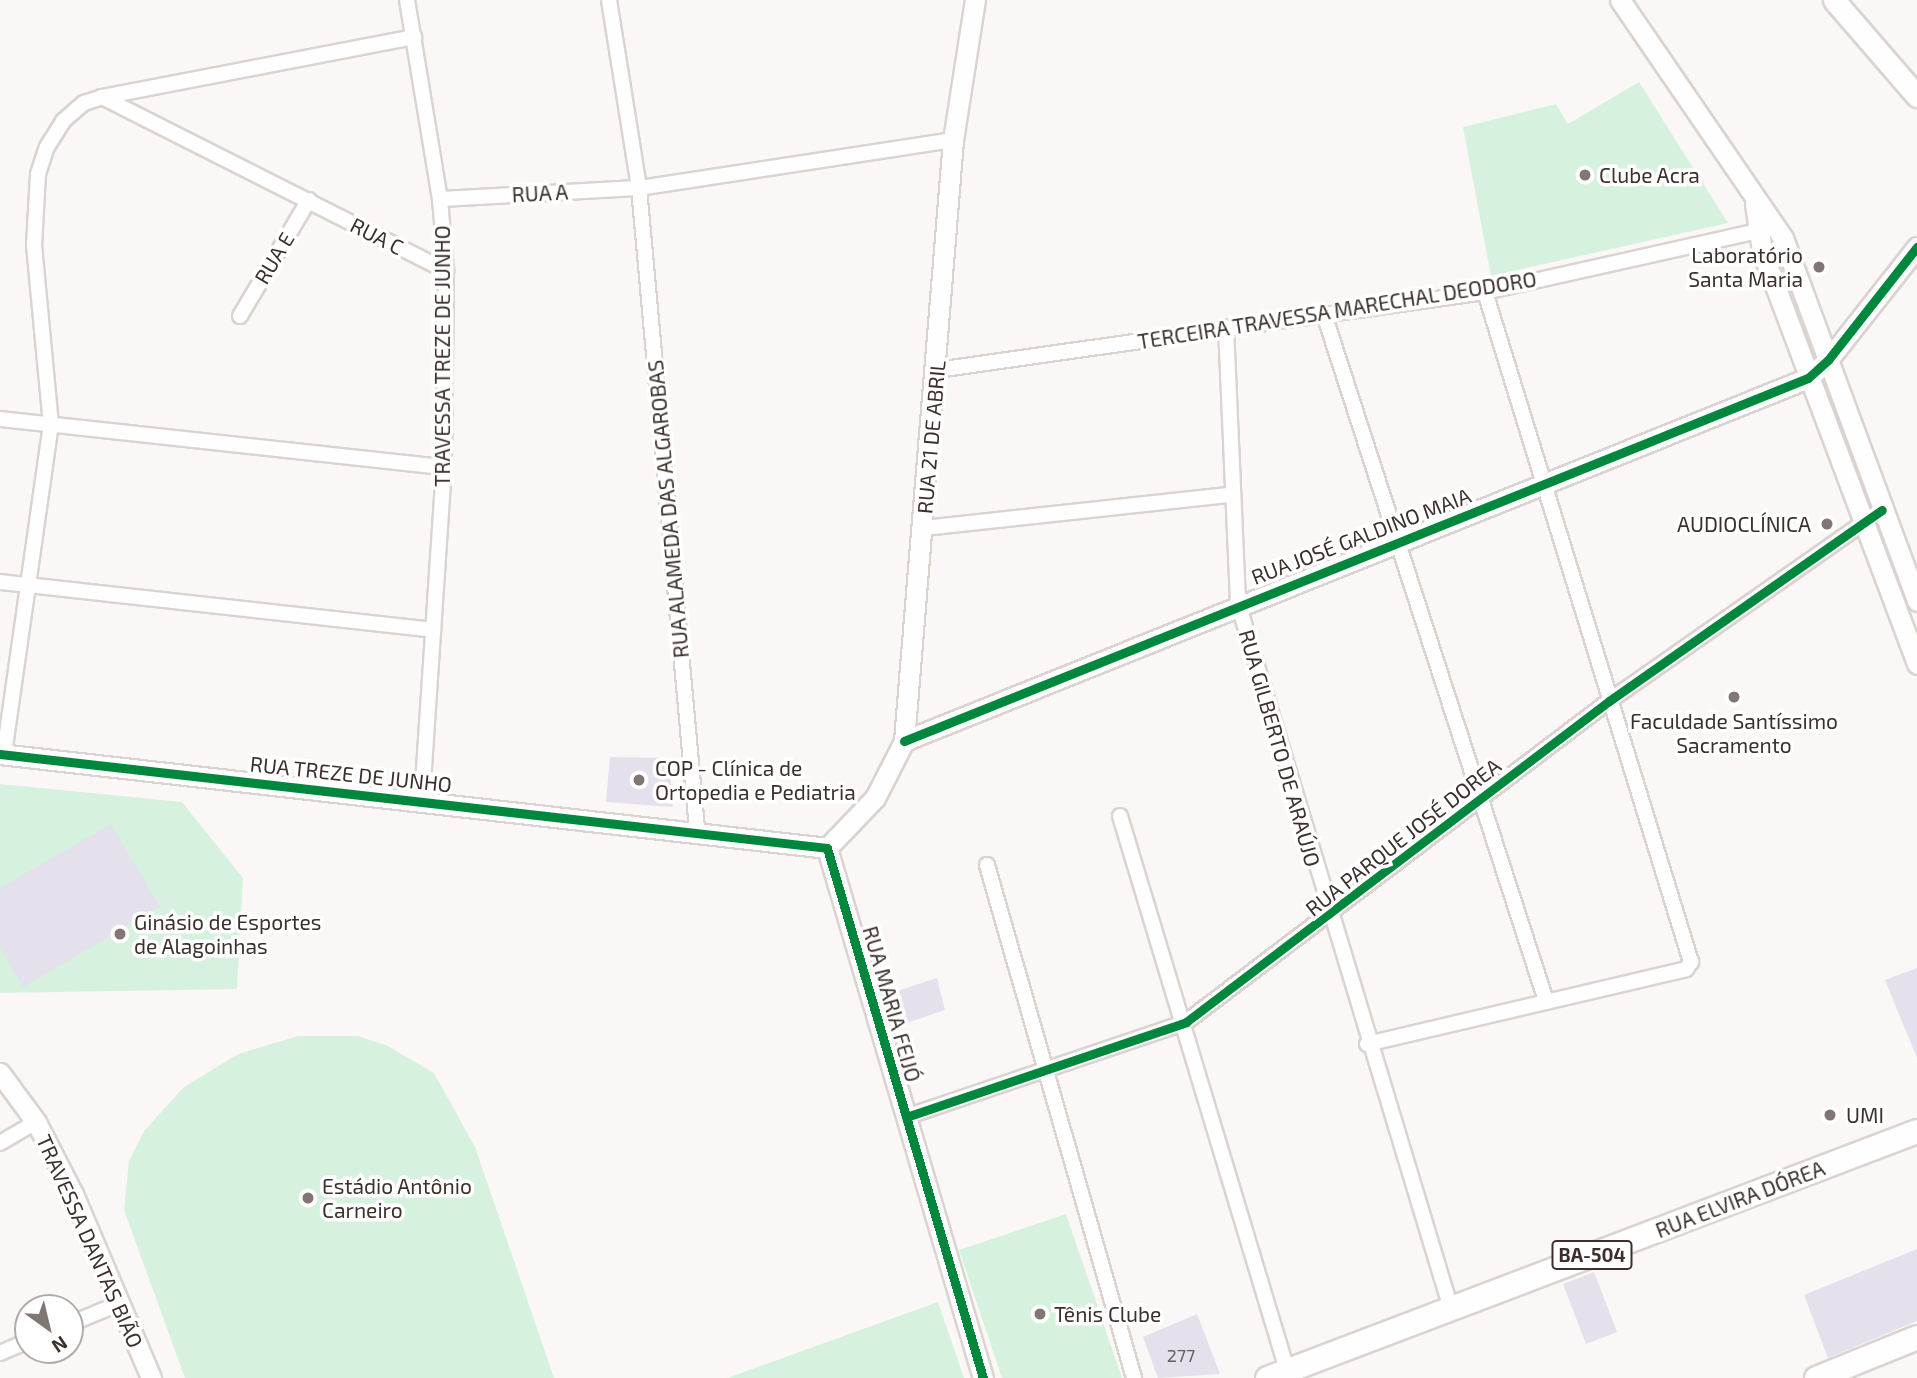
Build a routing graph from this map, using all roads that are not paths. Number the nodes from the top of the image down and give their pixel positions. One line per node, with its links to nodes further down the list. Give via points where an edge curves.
1 (407, 0): 6 (street, TRAVESSA TREZE DE JUNHO)
2 (609, 0): 10 (street, RUA ALAMEDA DAS ALGAROBAS)
3 (975, 0): 9 (street, RUA 21 DE ABRIL)
4 (1620, 0): 13 (street, via 1755,204)
5 (1834, 0): 7 (main road)
6 (414, 37): 8 (street); 11 (street, TRAVESSA TREZE DE JUNHO)
7 (1917, 96)
8 (102, 97): 12 (street, RUA C); 24 (street, via 84,103 63,121 38,174 34,246)
9 (953, 140): 10 (street, RUA A); 21 (street, RUA 21 DE ABRIL)
10 (639, 188): 11 (street, RUA A); 44 (street, RUA ALAMEDA DAS ALGAROBAS)
11 (440, 199): 15 (street, TRAVESSA TREZE DE JUNHO)
12 (309, 200): 15 (street, RUA C); 18 (street, RUA E)
13 (1766, 230): 16 (street, TERCEIRA TRAVESSA MARECHAL DEODORO); 20 (street); 22 (street)
14 (1917, 247): 20 (street, RUA JOSÉ GALDINO MAIA)
15 (446, 271): 25 (street, TRAVESSA TREZE DE JUNHO)
16 (1485, 292): 17 (street, TERCEIRA TRAVESSA MARECHAL DEODORO); 26 (street)
17 (1324, 314): 19 (street, TERCEIRA TRAVESSA MARECHAL DEODORO); 31 (street)
18 (240, 316)
19 (1226, 327): 21 (street, TERCEIRA TRAVESSA MARECHAL DEODORO); 27 (street, RUA GILBERTO DE ARAÚJO)
20 (1828, 360): 22 (street, RUA JOSÉ GALDINO MAIA); 28 (street)
21 (937, 370): 30 (street, RUA 21 DE ABRIL)
22 (1808, 378): 26 (street, RUA JOSÉ GALDINO MAIA); 29 (street)
23 (0, 419): 24 (street)
24 (51, 425): 25 (street); 33 (street)
25 (444, 467): 36 (street, TRAVESSA TREZE DE JUNHO)
26 (1543, 484): 31 (street, RUA JOSÉ GALDINO MAIA); 38 (street)
27 (1230, 495): 30 (street); 35 (street, RUA GILBERTO DE ARAÚJO)
28 (1882, 510): 29 (street, RUA PARQUE JOSÉ DOREA); 34 (street)
29 (1863, 522): 37 (street); 38 (street, RUA PARQUE JOSÉ DOREA)
30 (924, 528): 39 (street, RUA 21 DE ABRIL)
31 (1397, 541): 35 (street, RUA JOSÉ GALDINO MAIA); 41 (street)
32 (0, 582): 33 (street)
33 (32, 586): 36 (street); 40 (street)
34 (1917, 601)
35 (1238, 603): 39 (street, RUA JOSÉ GALDINO MAIA); 47 (street, RUA GILBERTO DE ARAÚJO)
36 (433, 630): 42 (street, TRAVESSA TREZE DE JUNHO)
37 (1917, 664)
38 (1609, 701): 41 (street, RUA PARQUE JOSÉ DOREA); 48 (street, via 1690,966)
39 (904, 741): 45 (street, RUA 21 DE ABRIL, via 875,798)
40 (2, 754): 42 (street, RUA TREZE DE JUNHO)
41 (1482, 798): 47 (street, RUA PARQUE JOSÉ DOREA); 48 (street, RUA PARQUE JOSÉ DOREA)
42 (422, 800): 44 (street, RUA TREZE DE JUNHO)
43 (1120, 816): 49 (street, RUA ELVIRA DÓREA)
44 (697, 829): 45 (street)
45 (827, 848): 53 (street, RUA MARIA FEIJÓ)
46 (987, 865): 51 (street)
47 (1329, 916): 49 (street, RUA PARQUE JOSÉ DOREA); 50 (street, RUA GILBERTO DE ARAÚJO)
48 (1545, 1000): 50 (street)
49 (1186, 1022): 51 (street, RUA PARQUE JOSÉ DOREA); 61 (street, RUA ELVIRA DÓREA)
50 (1367, 1044): 58 (street, RUA GILBERTO DE ARAÚJO)
51 (1041, 1066): 53 (street, RUA PARQUE JOSÉ DOREA); 64 (street)
52 (0, 1073): 54 (street, TRAVESSA DANTAS BIÃO)
53 (906, 1116): 63 (street, RUA MARIA FEIJÓ)
54 (36, 1122): 56 (street); 57 (street, TRAVESSA DANTAS BIÃO)
55 (1917, 1131): 58 (main road, RUA ELVIRA DÓREA / BA-504)
56 (0, 1143)
57 (118, 1304): 59 (street); 62 (street, TRAVESSA DANTAS BIÃO)
58 (1451, 1309): 61 (main road, RUA ELVIRA DÓREA / BA-504)
59 (84, 1318)
60 (1917, 1337): 65 (main road)
61 (1277, 1374)
62 (151, 1378)
63 (982, 1378)
64 (1134, 1378)
65 (1816, 1378)

